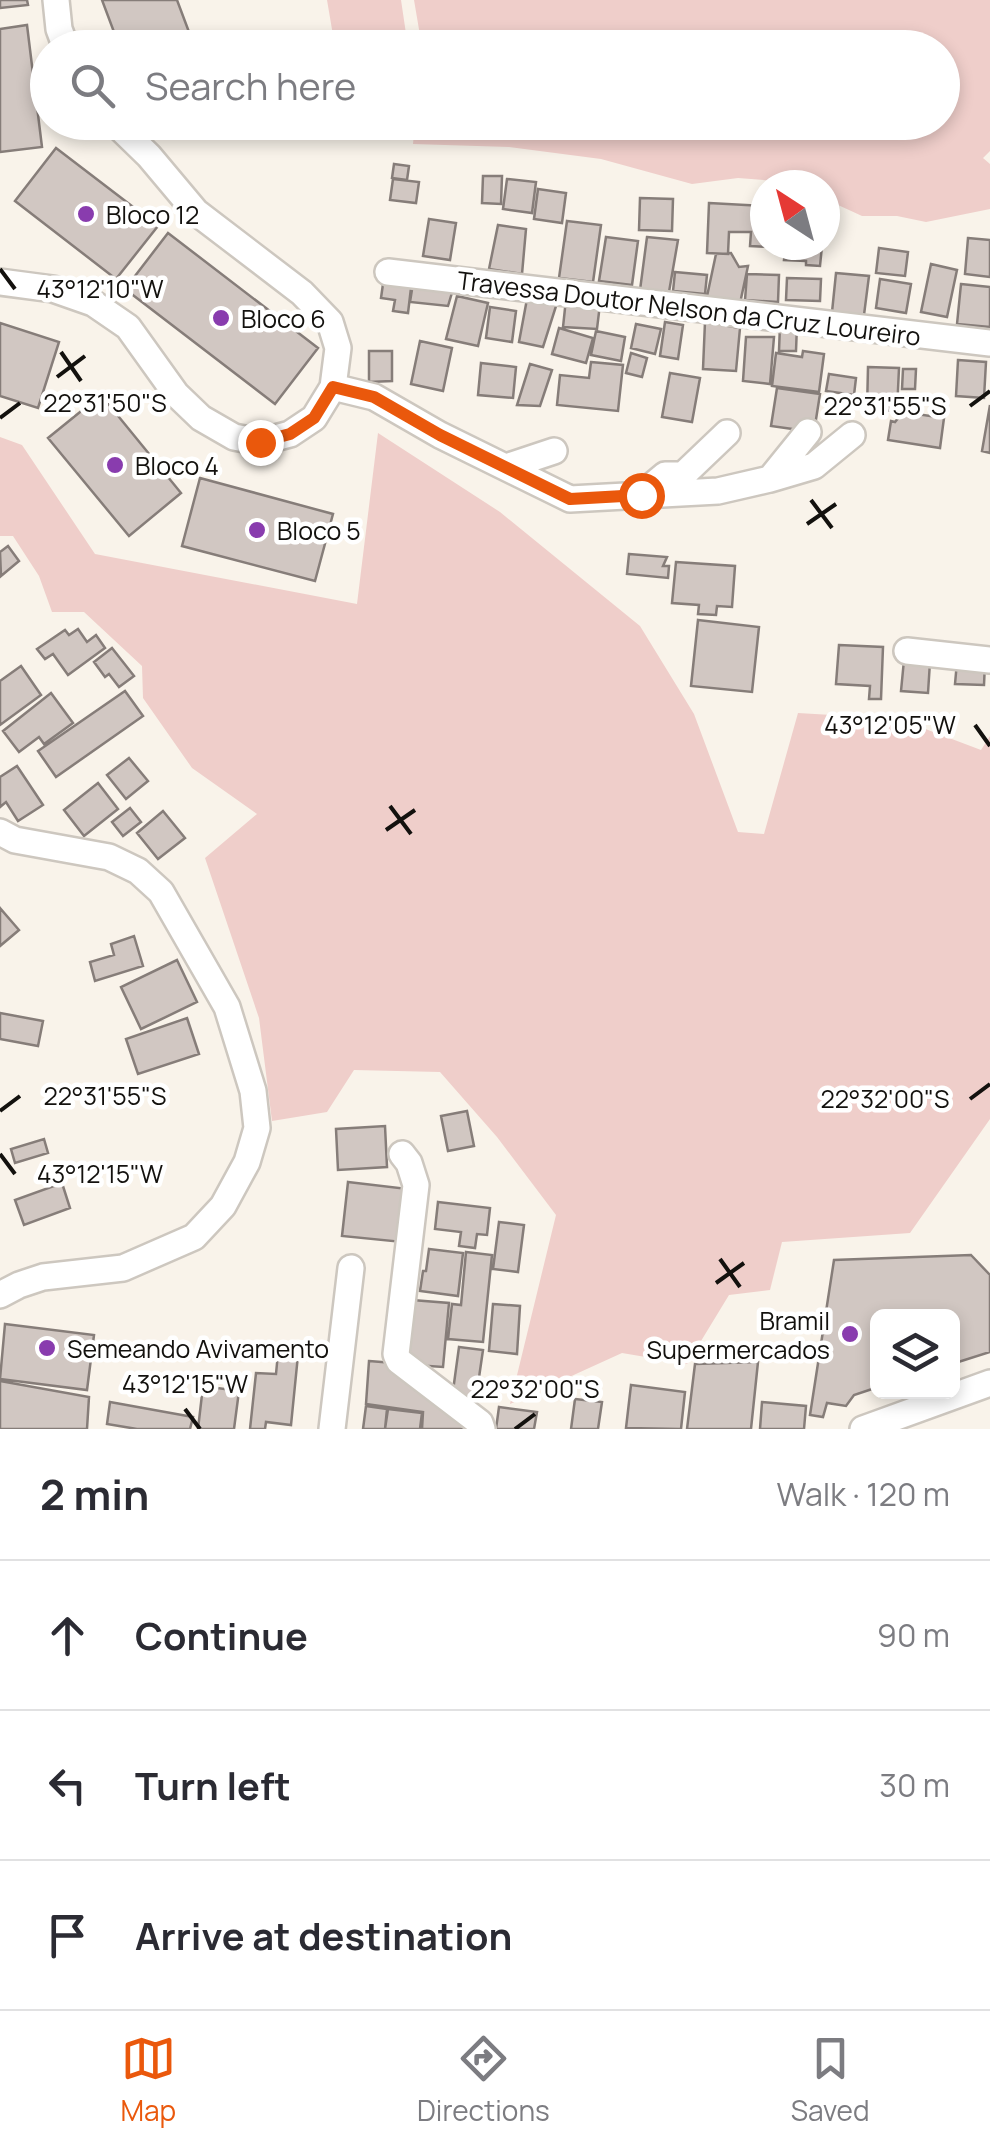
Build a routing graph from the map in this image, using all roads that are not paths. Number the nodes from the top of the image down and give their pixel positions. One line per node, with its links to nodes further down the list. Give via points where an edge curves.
1 (56, 0): 2 (street)
2 (59, 30)
3 (133, 140): 7 (street, via 196,212 330,322 338,348)
4 (388, 272): 6 (street, Travessa Doutor Nelson da Cruz Loureiro)
5 (0, 282): 7 (street, via 93,303 128,327 188,406 234,437 260,442 290,434 314,418)
6 (990, 344)
7 (333, 387): 12 (street, via 374,397)
8 (727, 432): 14 (street, via 683,474 665,474)
9 (808, 432): 13 (street)
10 (852, 435): 13 (street, via 814,466)
11 (554, 451): 12 (street)
12 (506, 467): 14 (street, via 570,499)
13 (770, 479): 14 (street, via 718,491)
14 (641, 495)
15 (907, 652): 16 (street)
16 (990, 660)
17 (0, 832): 20 (street, via 110,858 161,892 227,1007 253,1091 257,1128 248,1162 223,1206 194,1237 123,1268 43,1276)
18 (402, 1154): 23 (street, via 416,1185 396,1354)
19 (351, 1268): 22 (street)
20 (0, 1295)
21 (990, 1384): 24 (street)
22 (332, 1429)
23 (482, 1429)
24 (863, 1429)

